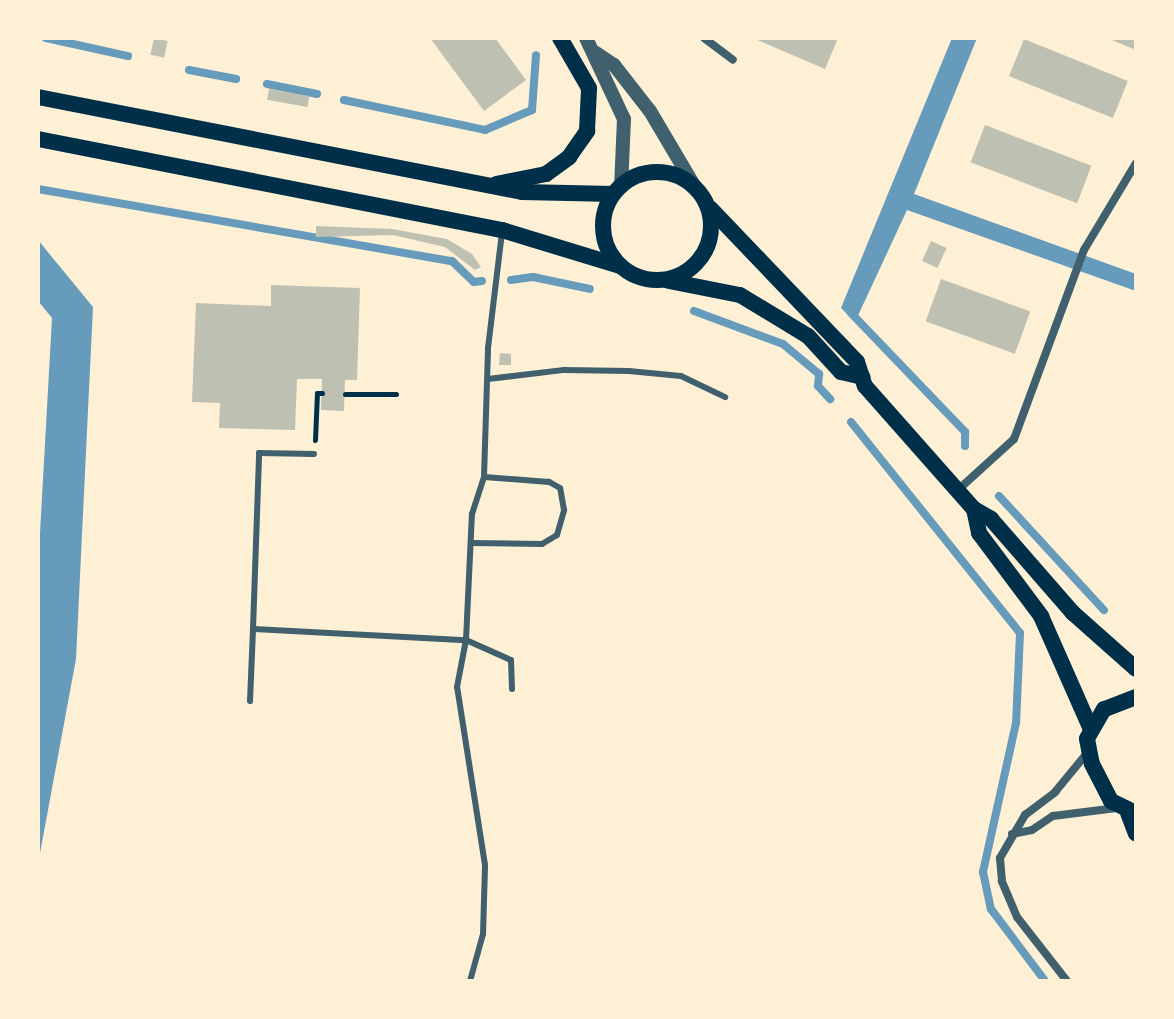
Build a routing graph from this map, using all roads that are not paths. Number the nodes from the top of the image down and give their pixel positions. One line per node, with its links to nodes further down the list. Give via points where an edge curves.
1 (560, 38): 9 (main road, via 589,88 587,131 569,157 546,174)
2 (586, 38): 4 (street)
3 (704, 38): 5 (street)
4 (596, 53): 10 (street, via 614,65 650,111); 11 (street, via 600,74 624,119)
5 (733, 60)
6 (38, 97): 9 (main road)
7 (38, 139): 13 (main road)
8 (1136, 163): 21 (street, via 1084,250 1014,439)
9 (486, 185): 11 (main road)
10 (695, 187): 11 (main road, via 669,172 638,174); 12 (main road)
11 (617, 190): 14 (main road, via 602,224 604,240)
12 (710, 208): 15 (main road, via 713,223 700,259 685,273); 16 (main road, via 857,362)
13 (502, 230): 14 (main road); 17 (lane)
14 (620, 266): 15 (main road, via 640,278)
15 (663, 280): 16 (main road, via 740,295 808,336 841,372)
16 (862, 377): 21 (main road)
17 (488, 379): 18 (lane, via 564,370 629,371 681,376); 20 (lane)
18 (725, 397)
19 (314, 454): 24 (lane, via 259,453)
20 (484, 477): 23 (lane, via 472,514); 23 (lane, via 549,482 560,488 564,510 557,535 542,544)
21 (959, 489): 22 (main road)
22 (974, 509): 26 (main road, via 991,519 1073,613); 30 (main road, via 979,533 1041,616)
23 (471, 543): 25 (lane)
24 (253, 629): 25 (lane); 29 (lane)
25 (466, 640): 27 (lane, via 511,660); 35 (lane, via 457,687 479,814 486,900)
26 (1136, 669)
27 (512, 689)
28 (1136, 697): 30 (main road, via 1104,709)
29 (250, 701)
30 (1090, 727): 31 (main road)
31 (1088, 752): 32 (main road); 33 (street)
32 (1128, 811): 33 (street, via 1053,816 1032,830); 34 (main road)
33 (1011, 834): 36 (street, via 1000,858 1002,881 1017,917)
34 (1136, 834)
35 (470, 981)
36 (1067, 981)

